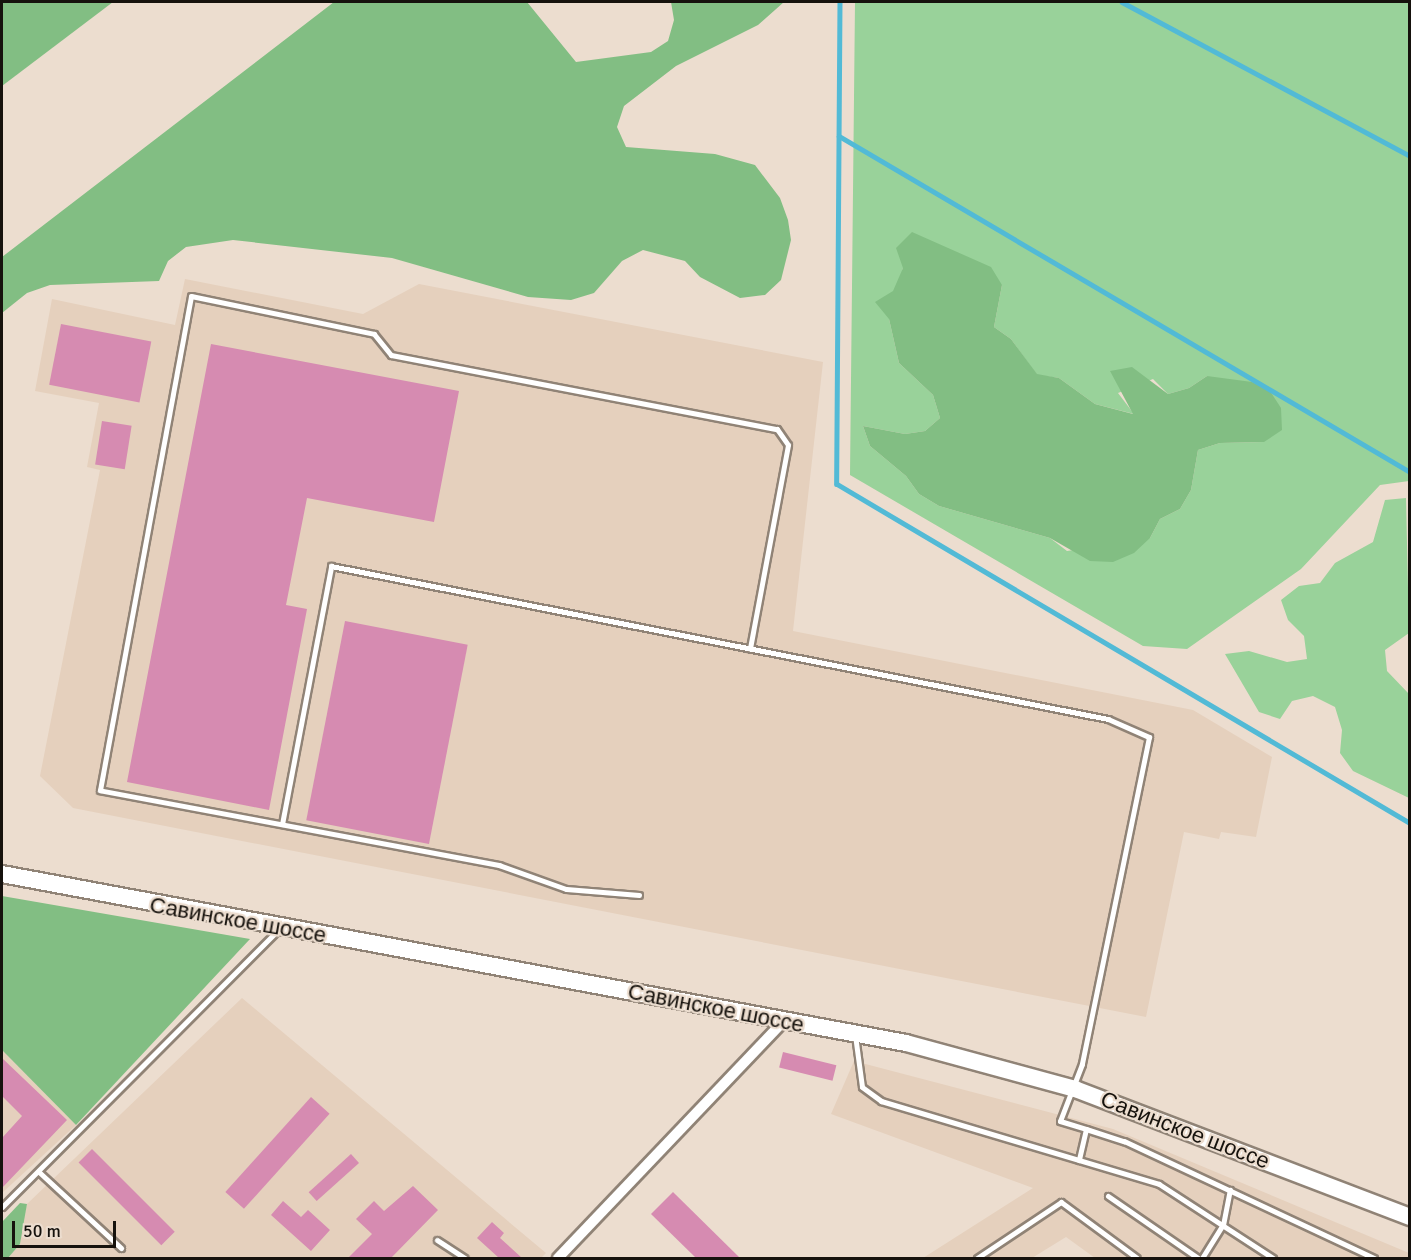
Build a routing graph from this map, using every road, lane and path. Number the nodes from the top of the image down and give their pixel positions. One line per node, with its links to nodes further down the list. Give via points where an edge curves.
1 (750, 648): 2 (lane, via 331,566); 2 (lane, via 789,445 777,429 391,355 374,334 191,296 100,790); 8 (lane, via 1108,719 1149,737)
2 (282, 824): 4 (lane, via 500,865 566,889)
3 (2, 874): 5 (street, Савинское шоссе)
4 (639, 896)
5 (280, 927): 6 (street, Савинское шоссе); 11 (lane)
6 (784, 1021): 7 (street, Савинское шоссе); 20 (street)
7 (854, 1034): 8 (street, Савинское шоссе, via 906,1043); 10 (lane, via 862,1087 881,1101)
8 (1075, 1089): 9 (lane, via 1060,1121); 15 (street, Савинское шоссе)
9 (1086, 1129): 10 (lane); 12 (lane, via 1124,1141)
10 (1079, 1160): 16 (lane, via 1159,1184)
11 (39, 1172): 14 (lane); 18 (lane)
12 (1230, 1190): 16 (lane); 25 (lane)
13 (1108, 1196): 23 (lane)
14 (2, 1207)
15 (1410, 1217)
16 (1223, 1225): 23 (lane); 24 (lane)
17 (437, 1240): 19 (lane)
18 (121, 1248)
19 (465, 1258)
20 (558, 1258)
21 (977, 1258): 22 (lane, via 1061,1202)
22 (1137, 1258)
23 (1200, 1258)
24 (1273, 1258)
25 (1374, 1258)

